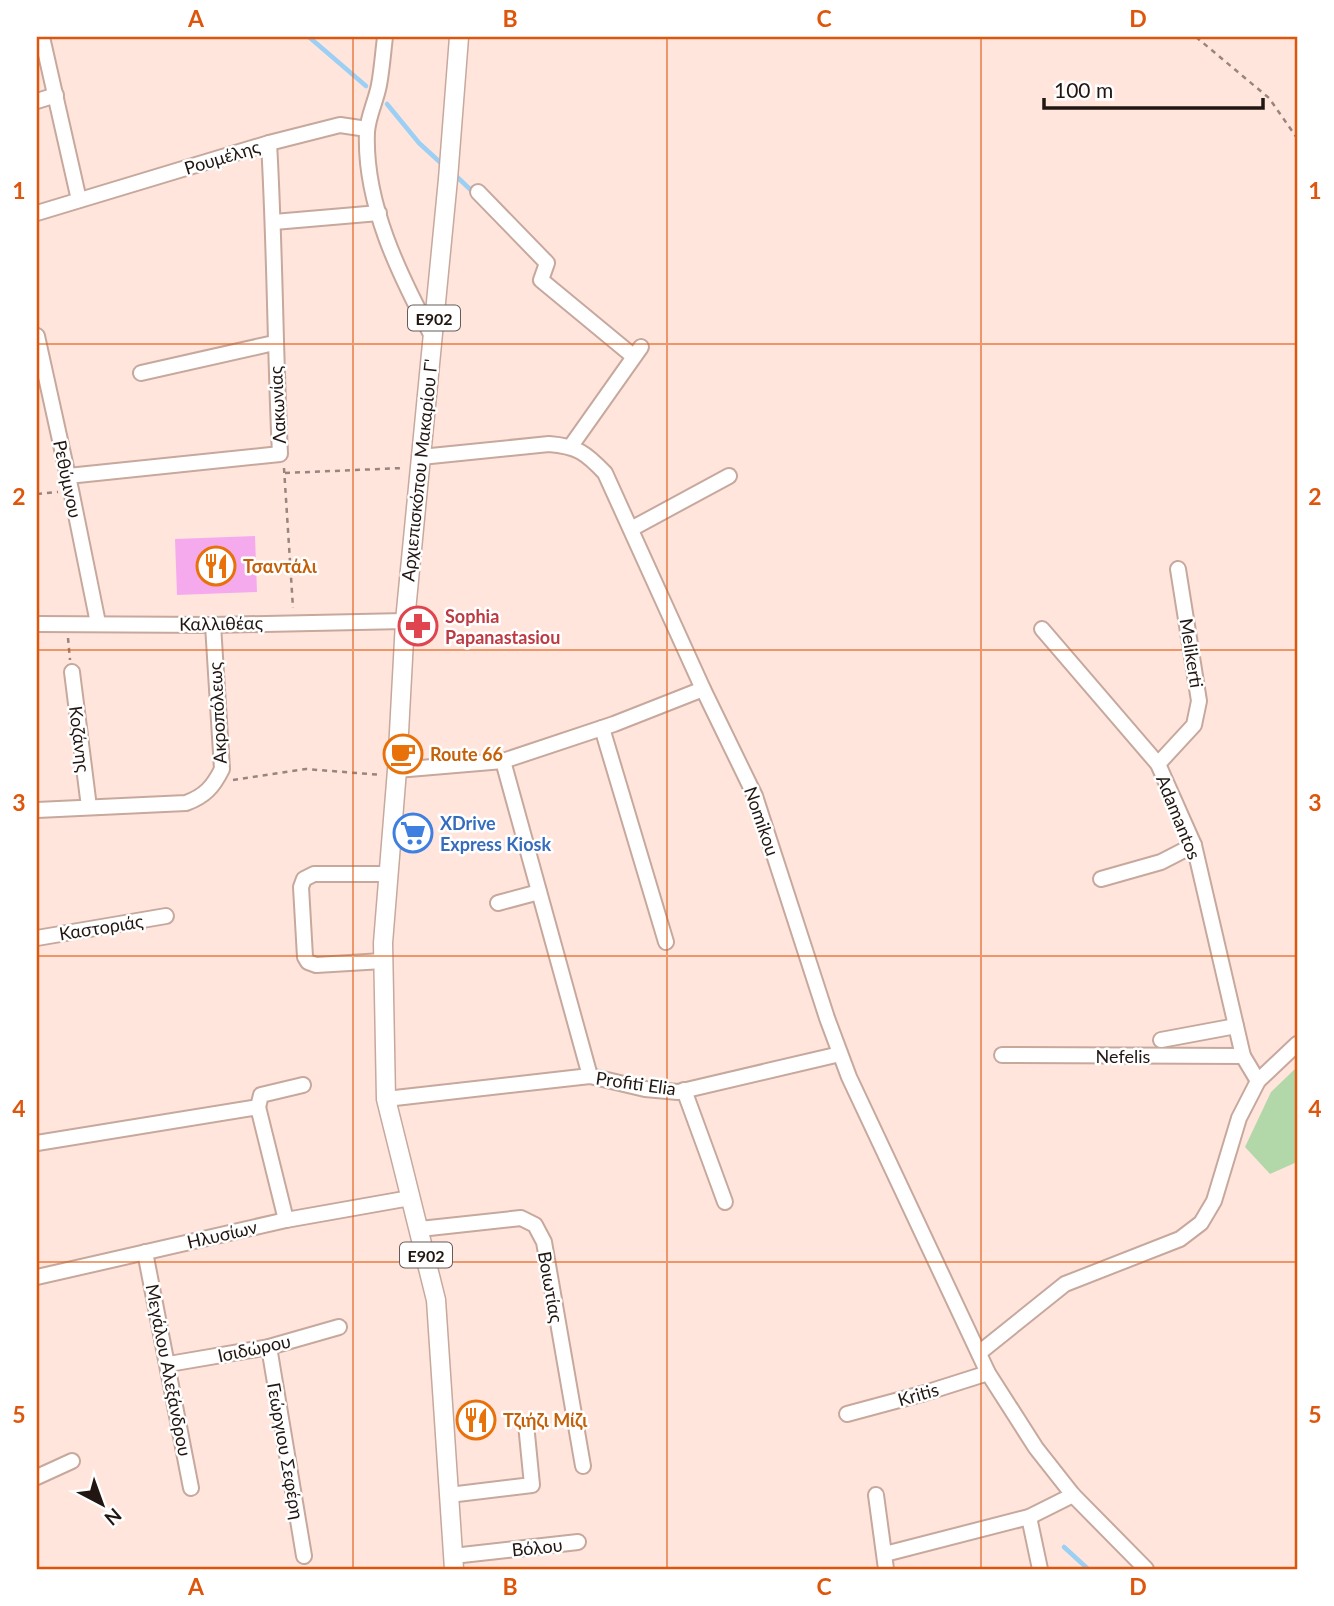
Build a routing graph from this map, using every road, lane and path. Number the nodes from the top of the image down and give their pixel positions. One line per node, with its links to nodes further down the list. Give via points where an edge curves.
1 (42, 37): 5 (street)
2 (385, 37): 7 (street, via 379,86)
3 (459, 37): 15 (main road, Αρχιεπισκόπου Μακαρίου Γ' / E902)
4 (1196, 37): 8 (path, via 1269,98)
5 (56, 96): 6 (street); 11 (street)
6 (37, 101)
7 (367, 129): 9 (street, Ρουμέλης, via 340,125); 13 (street, via 367,162)
8 (1297, 138)
9 (270, 143): 11 (street, Ρουμέλης); 14 (street, Λακωνίας)
10 (478, 192): 19 (street, via 547,263 541,280 637,352)
11 (79, 200): 12 (street, Ρουμέλης)
12 (37, 213)
13 (379, 213): 14 (street); 15 (street, via 402,279)
14 (274, 222): 17 (street, Λακωνίας)
15 (432, 335): 21 (main road, Αρχιεπισκόπου Μακαρίου Γ' / E902)
16 (37, 337): 24 (street, Ρεθύμνου)
17 (274, 343): 18 (street); 20 (street, Λακωνίας)
18 (141, 373)
19 (570, 446): 21 (street, via 549,444); 26 (street, Nomikou, via 590,456 605,473)
20 (280, 454): 22 (path); 24 (street, Λακωνίας)
21 (421, 462): 22 (path); 28 (main road, Αρχιεπισκόπου Μακαρίου Γ' / E902)
22 (285, 472): 29 (path)
23 (729, 476): 26 (street)
24 (70, 483): 25 (path); 30 (street, Ρεθύμνου)
25 (37, 494)
26 (631, 529): 36 (street, Nomikou)
27 (1178, 569): 39 (street, Melikerti, via 1199,701 1194,724)
28 (405, 621): 29 (street, Καλλιθέας); 40 (main road, Αρχιεπισκόπου Μακαρίου Γ' / E902)
29 (294, 622): 33 (street, Καλλιθέας)
30 (98, 623): 32 (street, Καλλιθέας); 33 (street, Καλλιθέας)
31 (37, 624): 32 (street, Καλλιθέας)
32 (67, 625): 35 (path)
33 (213, 625): 41 (street, Ακροπόλεως, via 222,769)
34 (1042, 629): 39 (street, Adamantos)
35 (72, 672): 42 (street, Κοζάνης)
36 (703, 689): 37 (street); 56 (street, Nomikou, via 755,796)
37 (602, 728): 38 (street); 51 (street)
38 (503, 761): 40 (street); 47 (street)
39 (1158, 764): 44 (street, Adamantos)
40 (396, 773): 41 (path, via 306,769); 45 (main road, Αρχιεπισκόπου Μακαρίου Γ' / E902)
41 (214, 785): 42 (street, Ακροπόλεως, via 186,803)
42 (89, 807): 43 (street, Ακροπόλεως)
43 (37, 810)
44 (1194, 845): 46 (street, via 1161,862); 53 (street, Adamantos)
45 (388, 874): 52 (main road, Αρχιεπισκόπου Μακαρίου Γ' / E902); 52 (street, via 314,874 304,879 301,887 307,962)
46 (1101, 879)
47 (539, 892): 48 (street); 59 (street)
48 (498, 903)
49 (166, 916): 50 (street, Καστοριάς)
50 (37, 937)
51 (666, 942)
52 (383, 961): 63 (main road, Αρχιεπισκόπου Μακαρίου Γ' / E902)
53 (1236, 1026): 54 (street); 58 (street, Adamantos)
54 (1161, 1040)
55 (1297, 1044): 60 (street)
56 (840, 1054): 62 (street, Profiti Elia); 74 (street, Nomikou)
57 (1002, 1055): 58 (street, Nefelis)
58 (1243, 1056): 60 (street, Adamantos)
59 (590, 1076): 62 (street, Profiti Elia, via 645,1088); 63 (street, Profiti Elia)
60 (1258, 1081): 74 (street, via 1239,1118 1214,1201 1201,1223 1180,1239 1065,1284)
61 (303, 1085): 64 (street, via 261,1095)
62 (684, 1090): 67 (street)
63 (386, 1099): 66 (main road, Αρχιεπισκόπου Μακαρίου Γ' / E902)
64 (258, 1107): 65 (street); 68 (street)
65 (37, 1143)
66 (410, 1198): 68 (street, Ηλυσίων); 69 (main road, Αρχιεπισκόπου Μακαρίου Γ' / E902)
67 (725, 1202)
68 (286, 1220): 70 (street, Ηλυσίων)
69 (420, 1229): 80 (street, Βοιωτίας, via 521,1218 535,1225 544,1242); 83 (main road, Αρχιεπισκόπου Μακαρίου Γ' / E902, via 436,1300)
70 (145, 1252): 71 (street, Ηλυσίων); 75 (street, Μεγάλου Αλεξάνδρου)
71 (37, 1277)
72 (339, 1327): 73 (street, Ισιδώρου)
73 (269, 1347): 75 (street, Ισιδώρου); 89 (street, Γεώργιου Σεφέρη)
74 (979, 1353): 76 (street, Nomikou)
75 (169, 1364): 82 (street, Μεγάλου Αλεξάνδρου)
76 (988, 1373): 77 (street, Kritis); 85 (street, Nomikou)
77 (847, 1414)
78 (526, 1424): 83 (street, via 532,1485)
79 (72, 1461): 81 (street)
80 (583, 1466)
81 (37, 1476)
82 (191, 1488)
83 (449, 1495): 90 (main road, Αρχιεπισκόπου Μακαρίου Γ' / E902)
84 (876, 1495): 88 (street)
85 (1073, 1495): 86 (street); 93 (street, Nomikou)
86 (1029, 1517): 88 (street); 92 (street)
87 (578, 1542): 90 (street, Βόλου)
88 (885, 1554): 91 (street)
89 (304, 1556)
90 (454, 1563)
91 (886, 1569)
92 (1040, 1569)
93 (1146, 1569)

